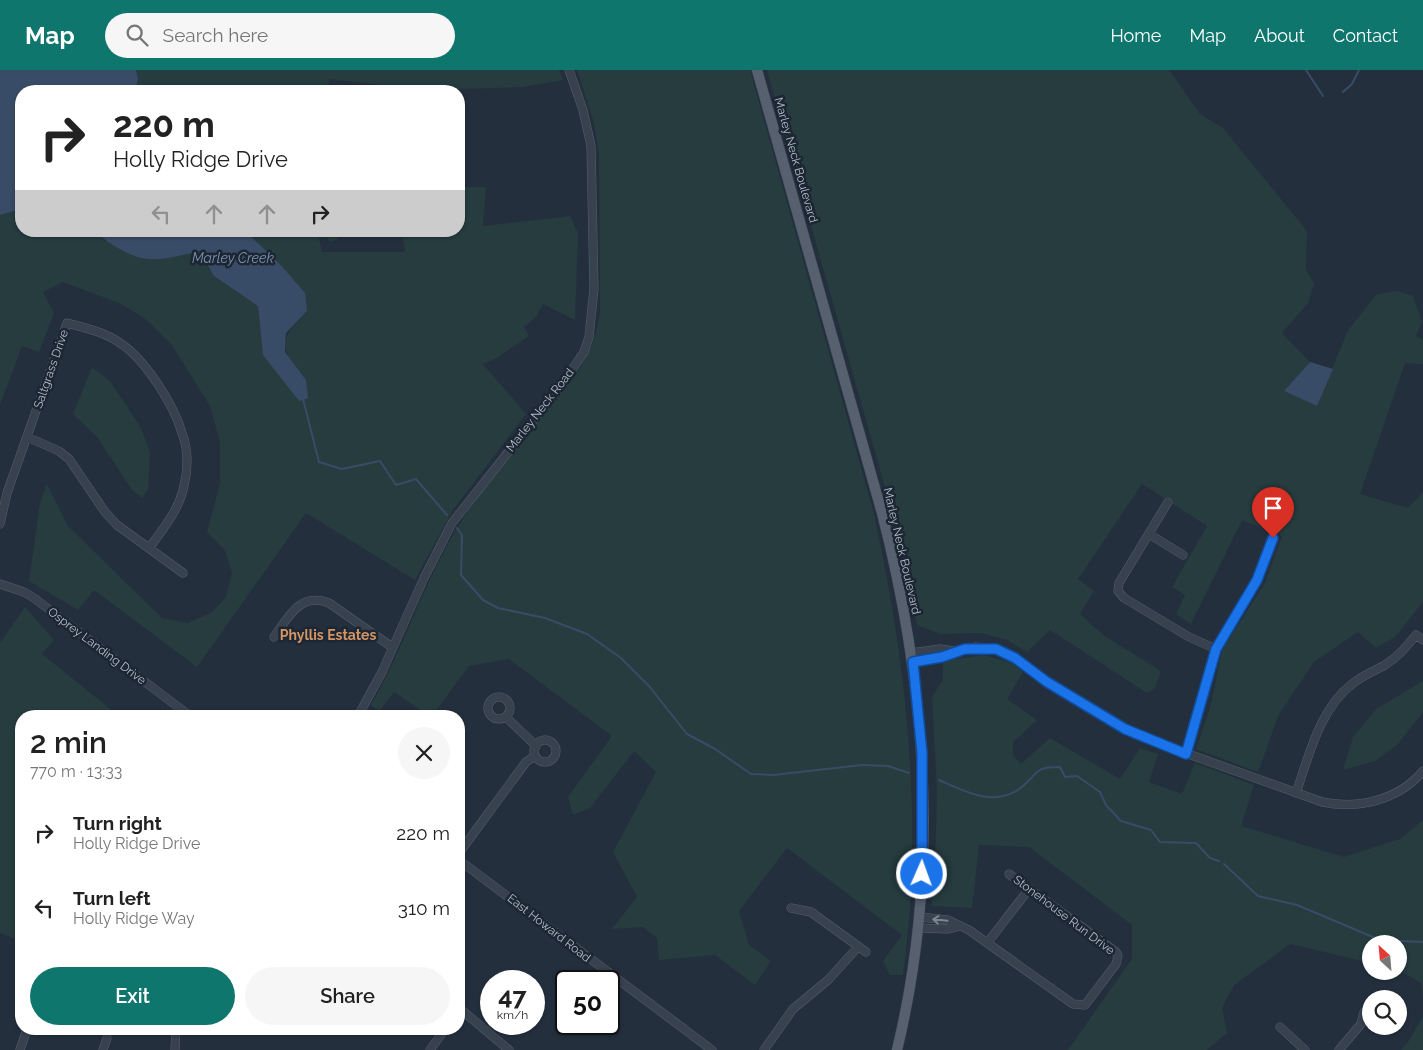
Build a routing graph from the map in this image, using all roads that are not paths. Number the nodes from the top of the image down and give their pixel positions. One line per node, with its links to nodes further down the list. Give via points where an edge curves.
1 (569, 70): 14 (street, Marley Neck Road, via 591,146 594,289 589,337 584,352 563,383 452,523)
2 (757, 70): 16 (main road, Marley Neck Boulevard, via 882,512)
3 (27, 437): 5 (street, Saltgrass Drive, via 6,493); 8 (street, via 69,459 105,512); 8 (street, Saltgrass Drive, via 67,323 107,335 134,354 176,418 186,451 184,486 179,502)
4 (1168, 502): 6 (street)
5 (0, 524)
6 (1149, 534): 9 (street); 15 (street, via 1119,583 1120,595 1189,637)
7 (1273, 538): 15 (street, via 1257,580)
8 (149, 548): 10 (street)
9 (1183, 555)
10 (183, 573)
11 (0, 584): 17 (street, Osprey Landing Drive, via 34,598)
12 (274, 637): 14 (street, via 302,602 311,599 329,603)
13 (1423, 640): 24 (street, via 1416,635 1396,657 1352,684 1338,698 1327,712)
14 (392, 647): 18 (street, Marley Neck Road)
15 (1216, 649): 21 (street)
16 (912, 657): 21 (street, via 942,657 955,651 985,648 1006,652 1047,682 1125,729); 30 (main road, Marley Neck Boulevard, via 922,753 924,832)
17 (182, 710)
18 (362, 710)
19 (506, 717): 20 (street)
20 (536, 746): 22 (street); 22 (street, via 539,742 550,741 556,754 549,762)
21 (1186, 754): 24 (street)
22 (536, 756): 25 (street, via 526,762)
23 (1423, 771): 24 (street, via 1395,793 1366,803 1336,804)
24 (1296, 793)
25 (465, 845)
26 (465, 865): 46 (street, East Howard Road)
27 (1009, 874): 28 (street, Stonehouse Run Drive)
28 (1028, 889): 31 (street); 31 (street, Stonehouse Run Drive, via 1116,952 1116,964 1088,1002 1081,1006 1073,1004)
29 (791, 908): 32 (street, via 811,912)
30 (919, 923): 31 (street, Stonehouse Run Drive, via 948,920); 48 (main road, Marley Neck Boulevard)
31 (988, 942)
32 (858, 946): 33 (street); 47 (street, via 828,980 793,1009)
33 (866, 952)
34 (465, 1014): 45 (street)
35 (1362, 1020): 50 (street)
36 (1280, 1027): 49 (street)
37 (25, 1035): 41 (street)
38 (176, 1035): 43 (street)
39 (441, 1035): 44 (street)
40 (107, 1038): 42 (street)
41 (20, 1050)
42 (103, 1050)
43 (175, 1050)
44 (430, 1050)
45 (509, 1050)
46 (712, 1050)
47 (764, 1050)
48 (897, 1050)
49 (1305, 1050)
50 (1339, 1050)

